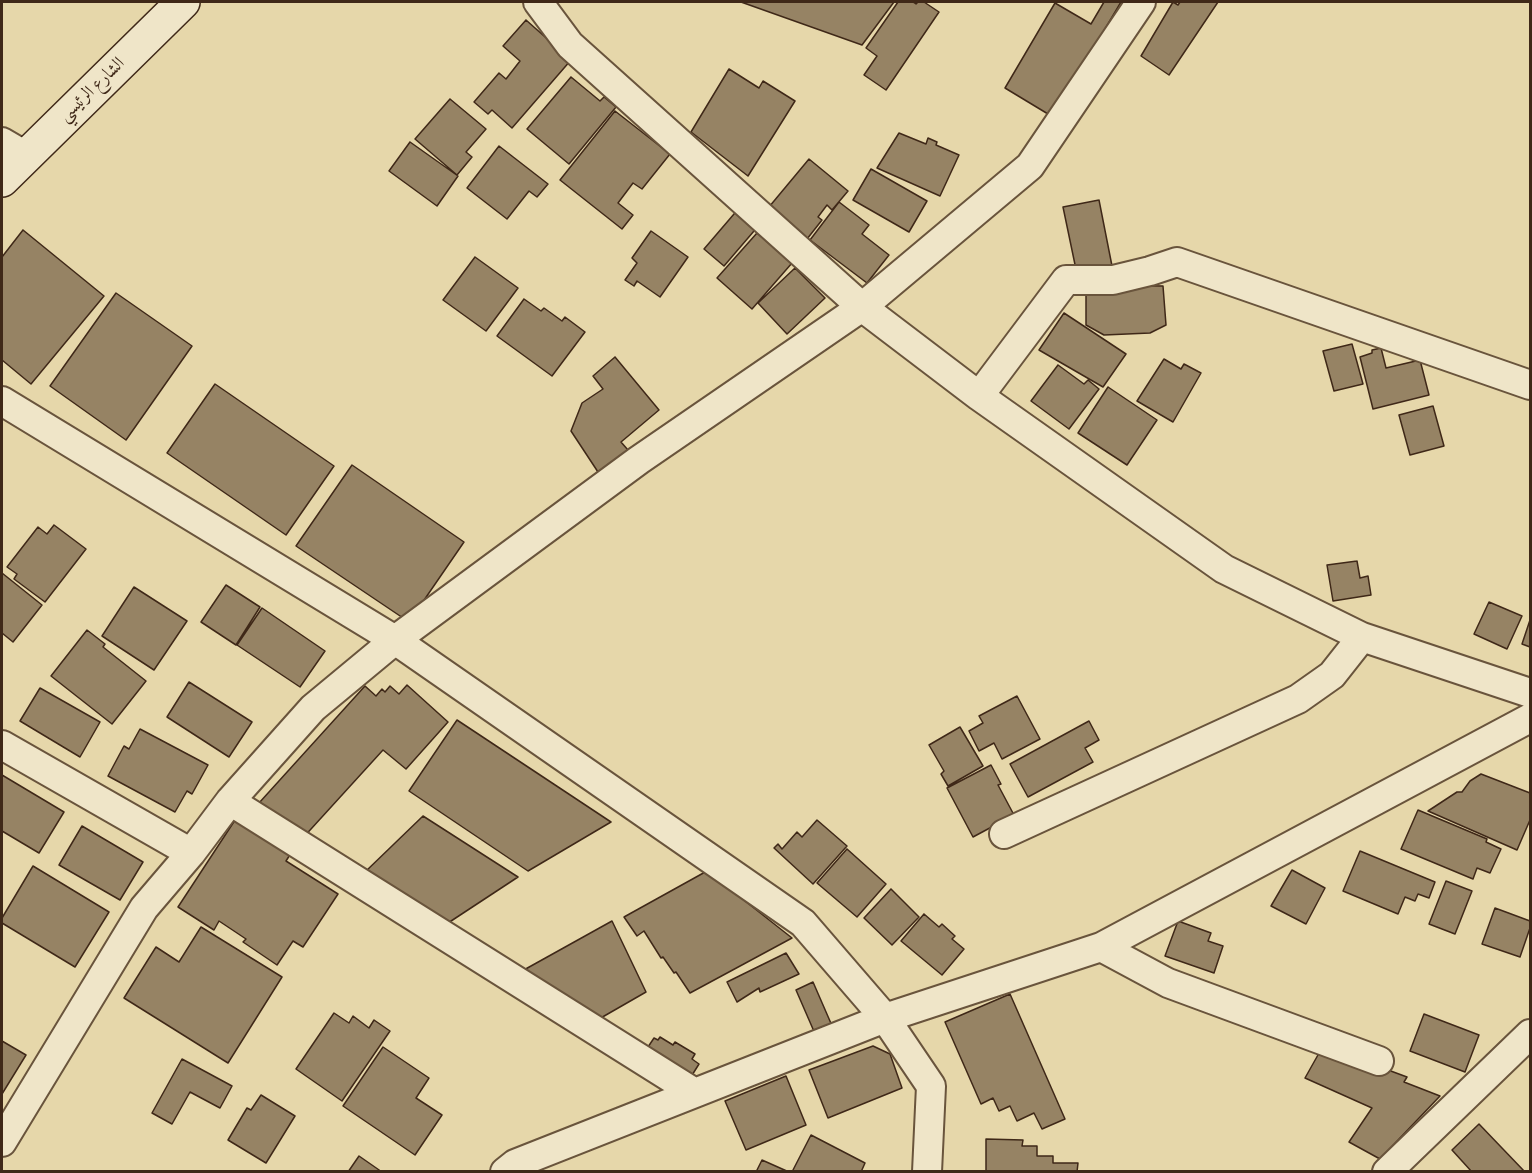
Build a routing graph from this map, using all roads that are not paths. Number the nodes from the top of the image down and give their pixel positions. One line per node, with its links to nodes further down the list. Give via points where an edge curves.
1 (183, 2): 4 (street, الشارع الرئيسي)
2 (538, 2): 6 (street, via 570,45)
3 (1141, 2): 6 (street, via 1030,166)
4 (14, 149): 5 (street, الشارع الرئيسي)
5 (2, 180)
6 (862, 307): 8 (street); 11 (street, via 639,460)
7 (1530, 385): 8 (street, via 1177,261 1113,280 1066,280)
8 (979, 396): 10 (street, via 1224,568)
9 (2, 401): 11 (street)
10 (1362, 637): 12 (street); 16 (street, via 1332,675 1298,699)
11 (395, 640): 15 (street, via 313,708); 19 (street, via 803,923)
12 (1530, 693)
13 (1530, 717): 18 (street)
14 (2, 745): 17 (street)
15 (230, 801): 17 (street); 22 (street)
16 (1004, 834)
17 (191, 852): 23 (street, via 144,908)
18 (1101, 947): 19 (street); 21 (street, via 1168,983)
19 (885, 1018): 22 (street); 25 (street, via 931,1086)
20 (1530, 1034): 26 (street)
21 (1379, 1061)
22 (695, 1093): 24 (street)
23 (2, 1142)
24 (517, 1169)
25 (927, 1172)
26 (1387, 1172)

